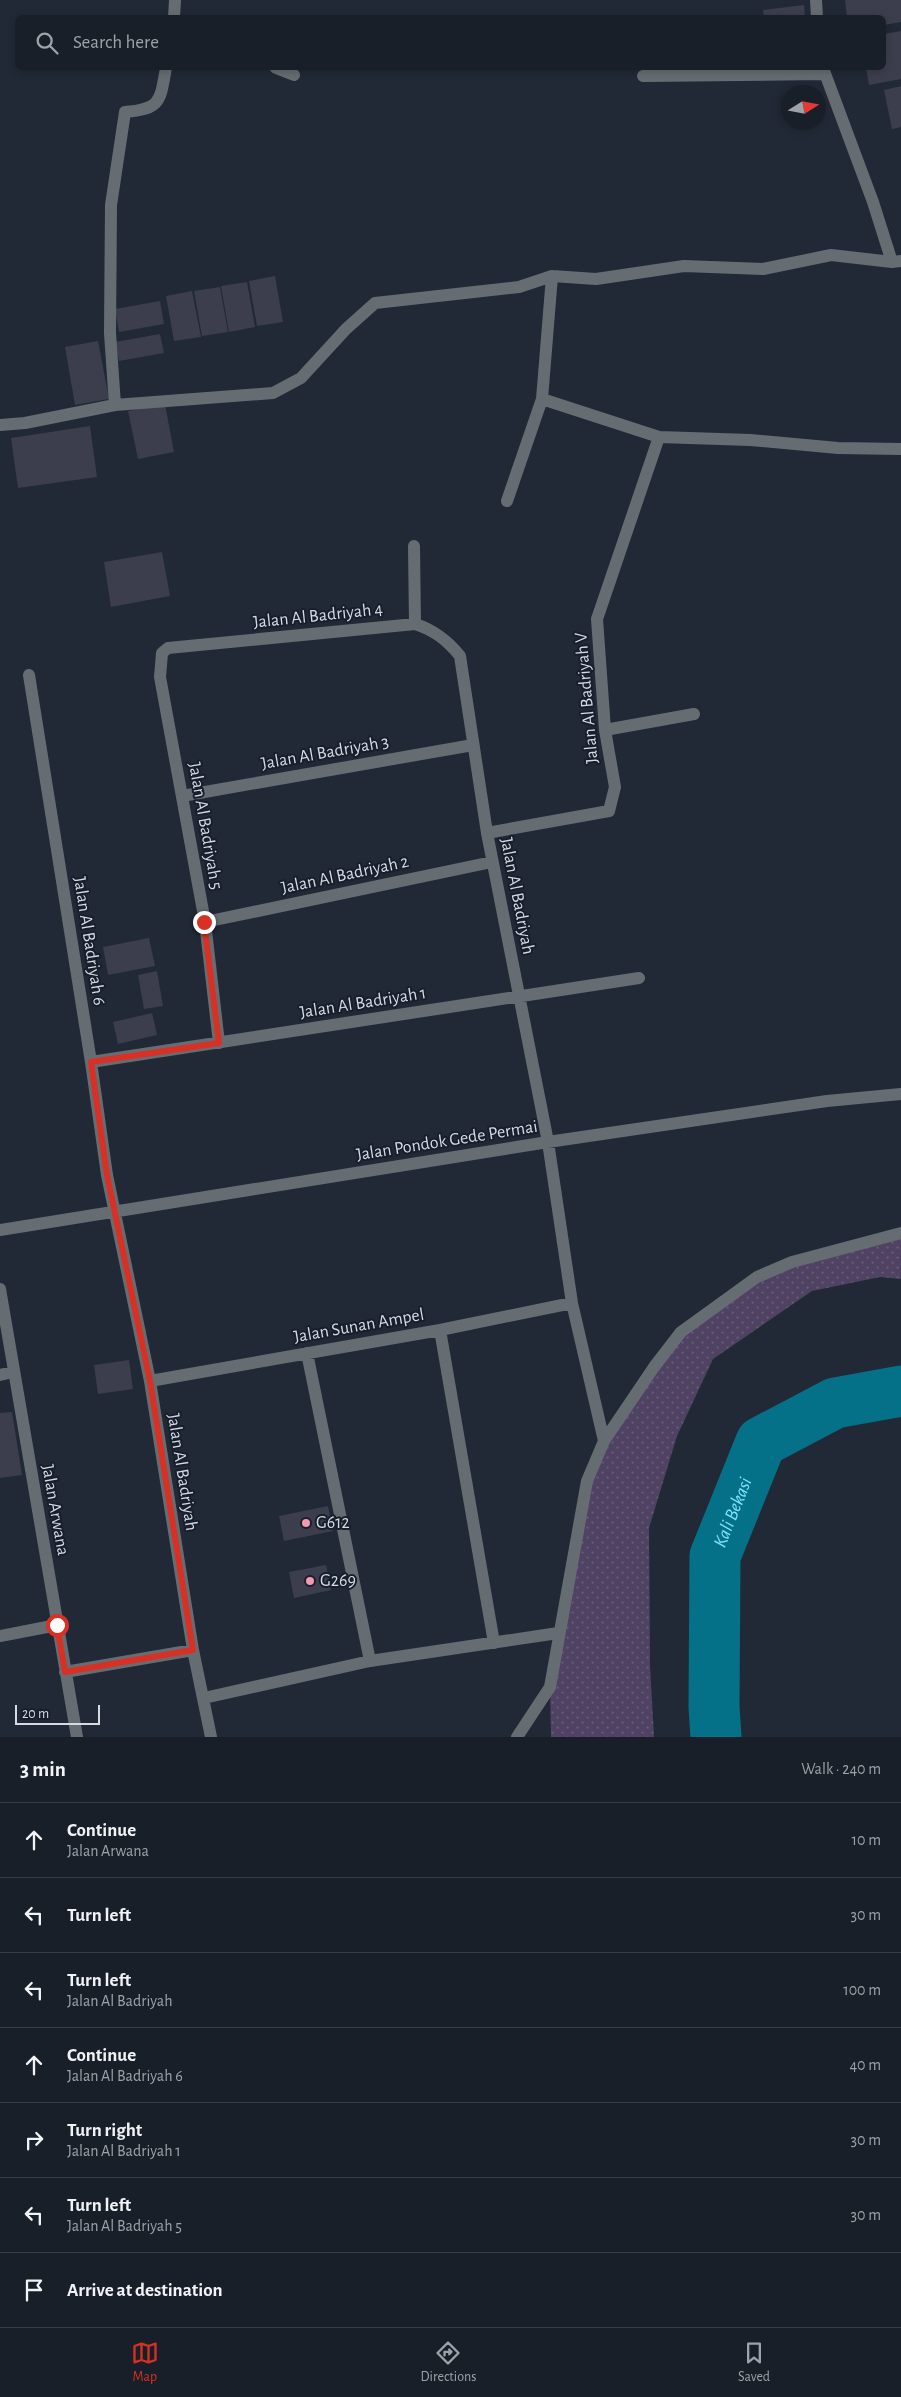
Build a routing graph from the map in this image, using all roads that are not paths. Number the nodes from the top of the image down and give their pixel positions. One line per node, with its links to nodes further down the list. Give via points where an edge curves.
1 (175, 0): 3 (street)
2 (816, 0): 4 (street)
3 (174, 15)
4 (818, 15)
5 (166, 70): 13 (street, via 160,99 153,107 126,112 110,205 110,333)
6 (281, 70): 8 (street)
7 (823, 71): 9 (street); 10 (street)
8 (294, 75)
9 (643, 76)
10 (896, 261): 11 (street, via 831,255 763,269 684,266 596,278)
11 (552, 276): 12 (street); 13 (street, via 519,287 376,303 301,378 273,393)
12 (542, 399): 15 (street); 17 (street)
13 (115, 405): 14 (street)
14 (0, 425)
15 (659, 437): 16 (street); 23 (street, Jalan Al Badriyah V, via 597,619)
16 (901, 449)
17 (507, 501)
18 (414, 546): 19 (street)
19 (415, 624): 20 (street, Jalan Al Badriyah 4); 24 (street, Jalan Al Badriyah, via 448,642 460,656)
20 (168, 648): 25 (street, Jalan Al Badriyah 5, via 162,653 160,677)
21 (29, 675): 32 (street, Jalan Al Badriyah 6)
22 (694, 714): 23 (street)
23 (604, 730): 26 (street, Jalan Al Badriyah V, via 615,787 609,811)
24 (473, 745): 25 (street, Jalan Al Badriyah 3); 26 (street, Jalan Al Badriyah)
25 (182, 796): 28 (street, Jalan Al Badriyah 5)
26 (487, 833): 27 (street, Jalan Al Badriyah)
27 (492, 862): 28 (street, Jalan Al Badriyah 2); 30 (street, Jalan Al Badriyah)
28 (204, 922): 31 (street, Jalan Al Badriyah 5)
29 (639, 978): 30 (street, Jalan Al Badriyah 1)
30 (519, 996): 31 (street, Jalan Al Badriyah 1); 34 (street, Jalan Al Badriyah)
31 (219, 1043): 32 (street, Jalan Al Badriyah 1)
32 (91, 1062): 35 (street, Jalan Al Badriyah 6, via 107,1175)
33 (901, 1094): 34 (street, Jalan Pondok Gede Permai, via 827,1101)
34 (548, 1142): 35 (street, Jalan Pondok Gede Permai); 39 (street, Jalan Al Badriyah)
35 (116, 1212): 36 (street, Jalan Pondok Gede Permai); 44 (street, Jalan Al Badriyah)
36 (0, 1230)
37 (901, 1233): 45 (street, via 792,1262 757,1277 681,1332)
38 (0, 1289): 42 (street, Jalan Arwana)
39 (572, 1303): 40 (street, Jalan Sunan Ampel); 45 (street, Jalan Al Badriyah)
40 (440, 1330): 41 (street, Jalan Sunan Ampel); 49 (street)
41 (307, 1353): 44 (street, Jalan Sunan Ampel); 51 (street)
42 (13, 1372): 43 (street); 46 (street, Jalan Arwana)
43 (0, 1375)
44 (150, 1381): 50 (street, Jalan Al Badriyah)
45 (604, 1441): 47 (street, via 587,1481)
46 (57, 1625): 48 (street); 52 (street, Jalan Arwana)
47 (558, 1633): 49 (street); 56 (street, via 550,1687)
48 (0, 1636)
49 (494, 1643): 51 (street)
50 (193, 1650): 52 (street); 53 (street, Jalan Al Badriyah)
51 (370, 1661): 53 (street)
52 (65, 1672): 54 (street, Jalan Arwana)
53 (204, 1698): 55 (street, Jalan Al Badriyah)
54 (77, 1737)
55 (211, 1737)
56 (517, 1737)

